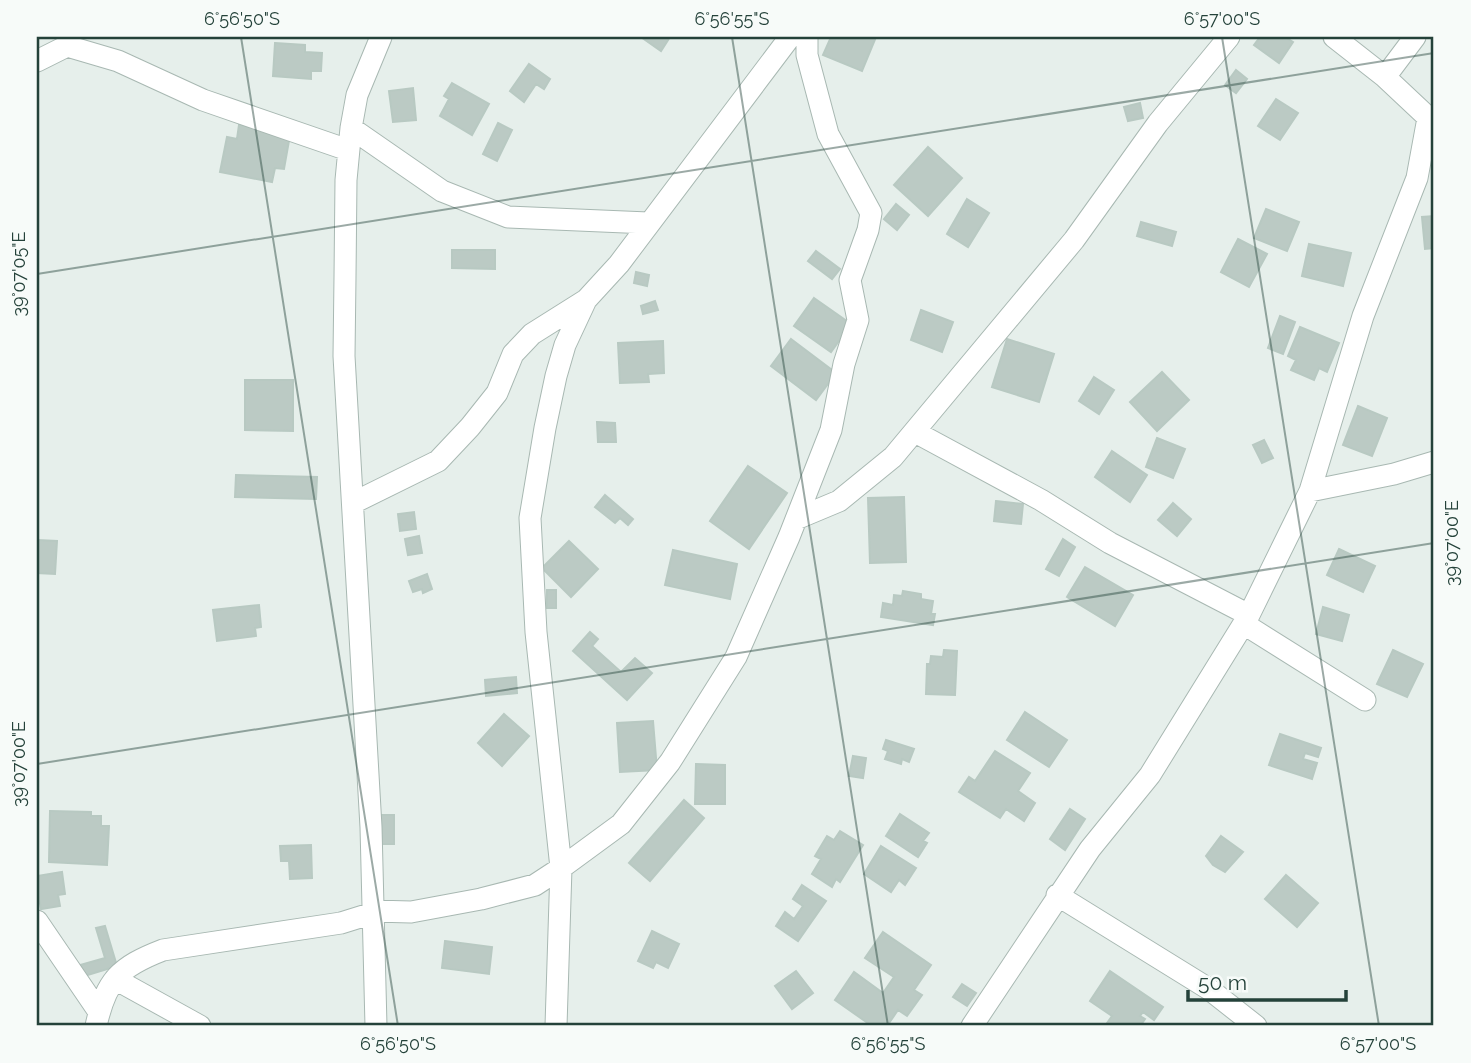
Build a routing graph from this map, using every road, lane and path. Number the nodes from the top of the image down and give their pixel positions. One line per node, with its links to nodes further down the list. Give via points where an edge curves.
1 (381, 37): 10 (street, via 357,95)
2 (790, 37): 12 (street)
3 (807, 37): 18 (street, via 807,55 828,134 871,213 850,280 858,320 831,430)
4 (1229, 37): 14 (street, via 1158,123 1074,240)
5 (1334, 37): 8 (street)
6 (1415, 37): 8 (street)
7 (37, 61): 11 (street, via 67,46 118,61 203,100)
8 (1385, 77): 9 (street)
9 (1431, 120): 16 (street, via 1417,178 1363,316)
10 (351, 128): 11 (street); 12 (street, via 442,191 508,217)
11 (348, 150): 17 (street, via 344,356)
12 (648, 223): 13 (street)
13 (586, 300): 17 (street, via 532,334 513,354 497,393 438,461); 21 (street, via 556,376 530,518 536,632)
14 (915, 432): 18 (street, via 893,457 839,501); 19 (street)
15 (1434, 462): 16 (street)
16 (1310, 491): 19 (street)
17 (353, 503): 23 (street)
18 (796, 520): 21 (street, via 736,657 670,762 621,824)
19 (1246, 619): 20 (street); 22 (street, via 1150,775)
20 (1365, 700)
21 (561, 868): 23 (street, via 535,885 481,899 411,912); 29 (street)
22 (1057, 895): 30 (street); 31 (street, via 1197,982)
23 (373, 912): 25 (street, via 341,923 163,950 135,960); 28 (street)
24 (37, 921): 26 (street)
25 (115, 979): 26 (street, via 102,999); 27 (street)
26 (97, 1019)
27 (200, 1026)
28 (376, 1026)
29 (556, 1026)
30 (972, 1026)
31 (1256, 1026)

